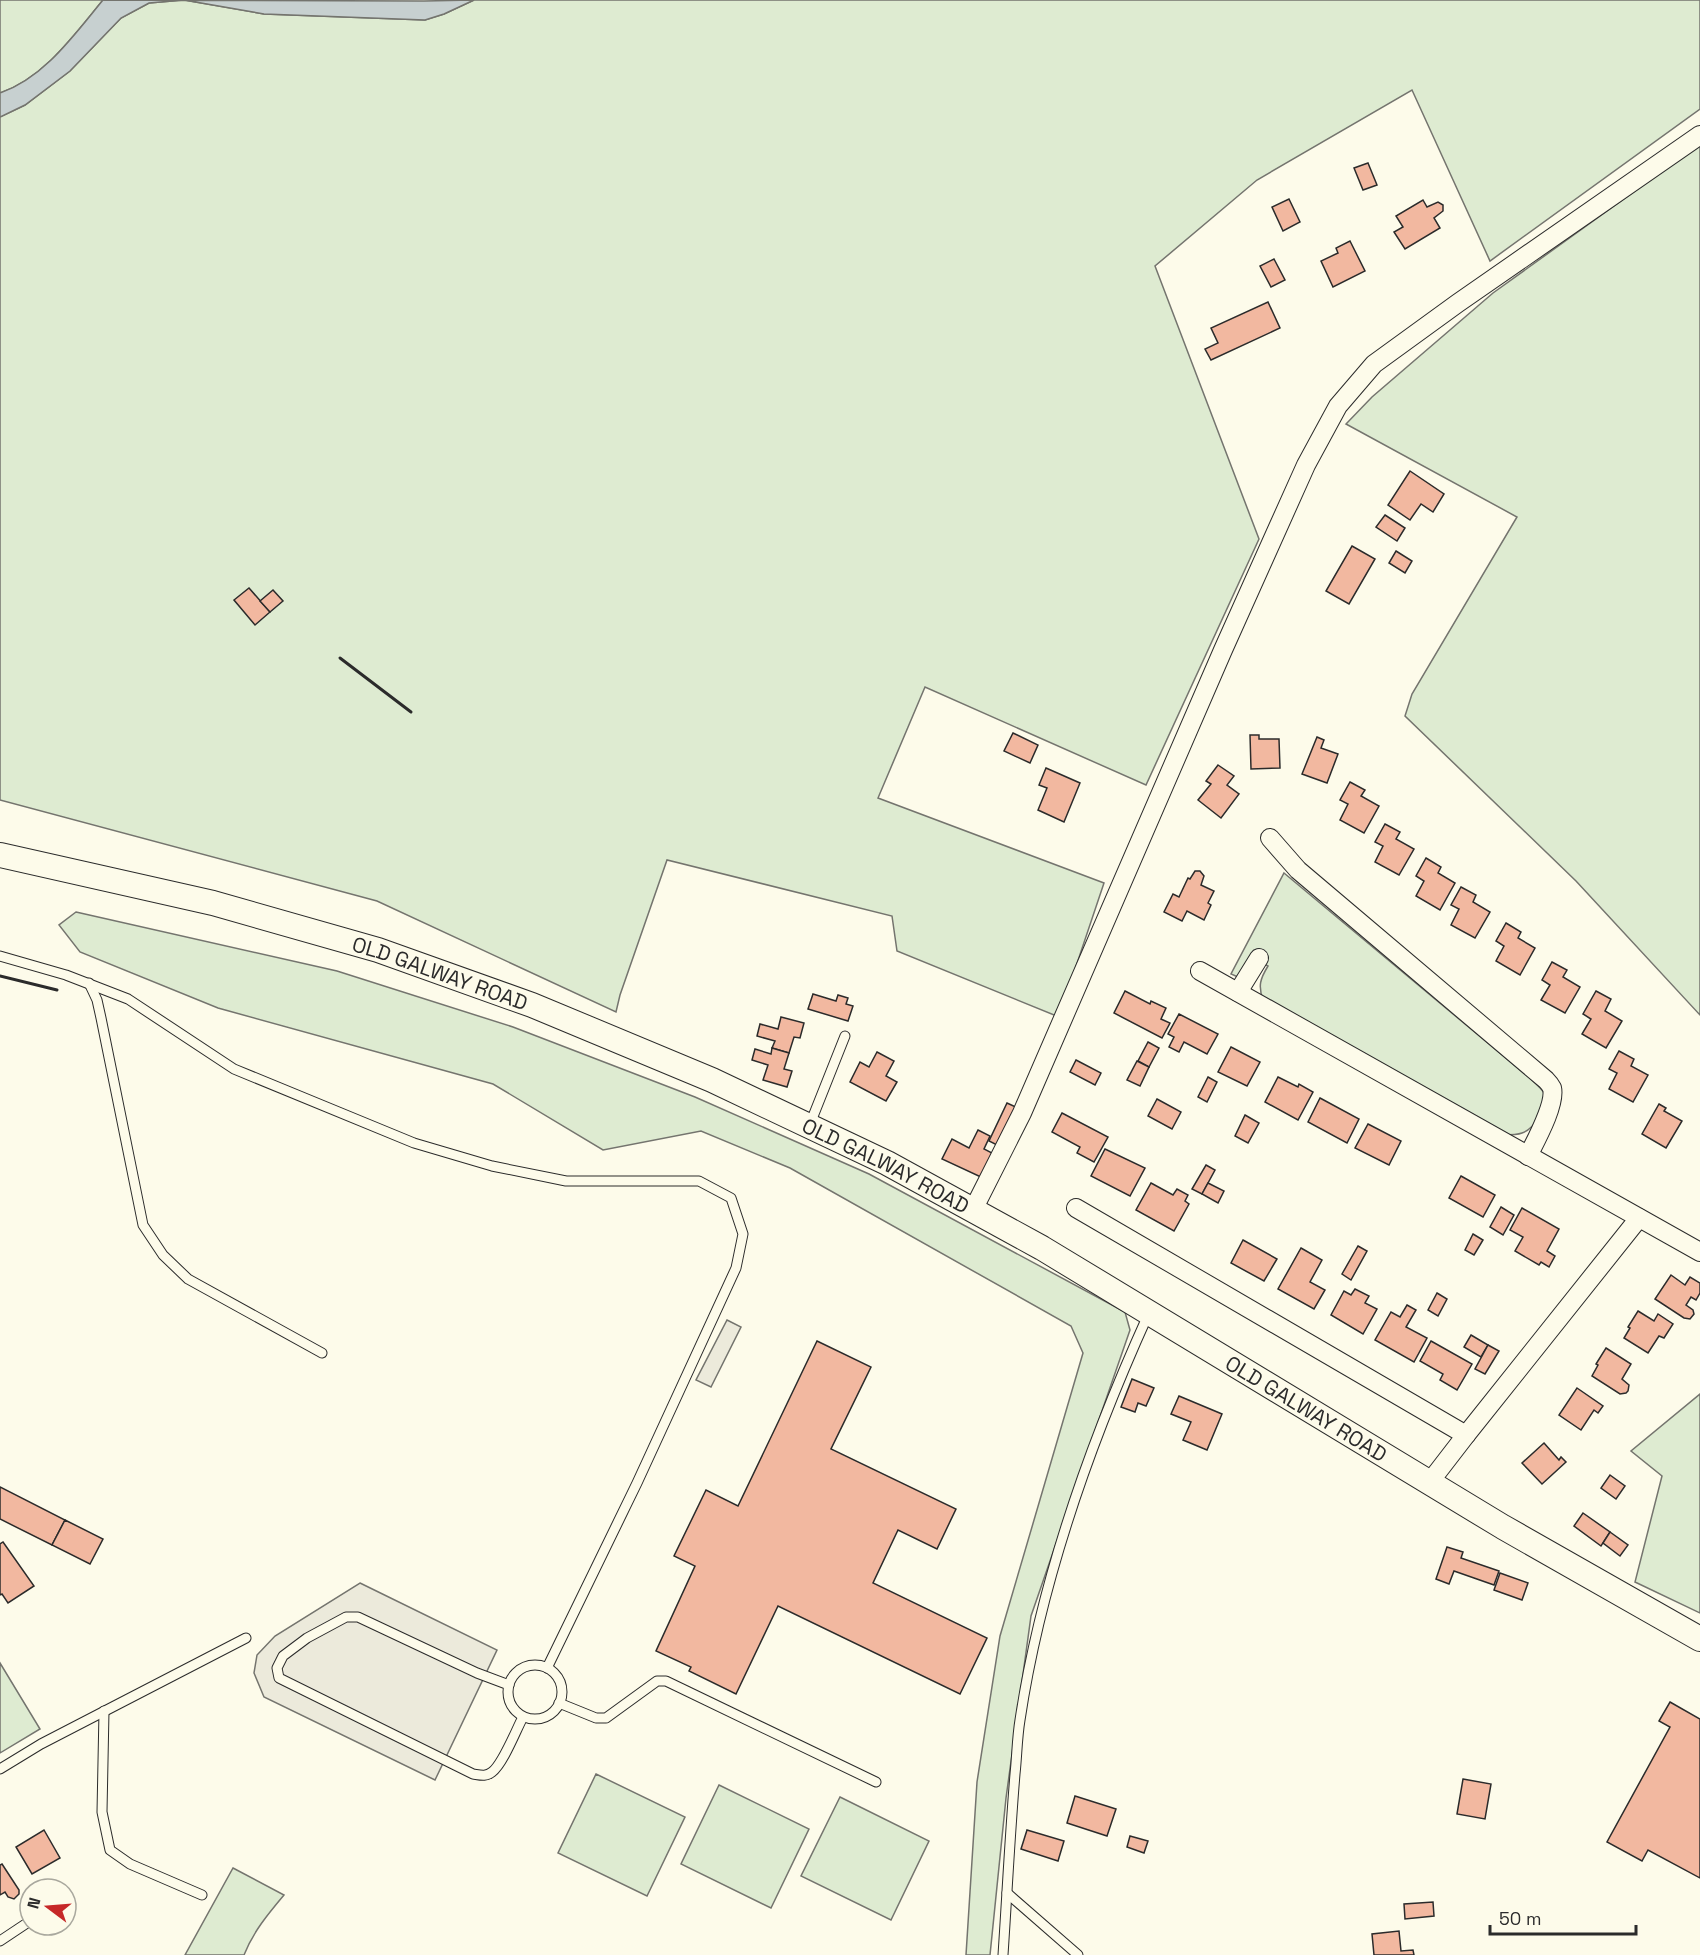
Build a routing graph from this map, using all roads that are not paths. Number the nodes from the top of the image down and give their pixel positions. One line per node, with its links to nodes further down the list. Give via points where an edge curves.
1 (1700, 135): 13 (street, via 1374,364 1338,406 1306,465 1022,1113)
2 (1270, 838): 11 (street, via 1298,870 1552,1087 1540,1133)
3 (0, 855): 10 (main road, OLD GALWAY ROAD, via 213,903 378,950 638,1048)
4 (0, 956): 7 (lane)
5 (1259, 958): 8 (street)
6 (1200, 971): 8 (street)
7 (89, 983): 17 (lane, via 97,1000 143,1225 163,1255 188,1279); 22 (lane, via 128,999 234,1069 414,1143 492,1166 567,1181 699,1181 731,1198 743,1234 736,1268)
8 (1238, 992): 11 (street)
9 (845, 1036): 10 (lane)
10 (809, 1126): 13 (main road, OLD GALWAY ROAD)
11 (1528, 1156): 14 (street)
12 (1076, 1208): 18 (street)
13 (973, 1210): 16 (main road, OLD GALWAY ROAD)
14 (1639, 1218): 15 (street); 18 (street)
15 (1700, 1252)
16 (1149, 1312): 19 (main road, OLD GALWAY ROAD); 29 (lane, via 1086,1469 1046,1591 1020,1720)
17 (322, 1353)
18 (1466, 1435): 19 (street)
19 (1429, 1483): 21 (main road, OLD GALWAY ROAD)
20 (246, 1638): 25 (lane)
21 (1700, 1639)
22 (547, 1668): 23 (lane, via 522,1668); 24 (lane, via 561,1687)
23 (509, 1685): 26 (lane, via 511,1705); 26 (lane, via 358,1617 346,1617 307,1638 284,1656 277,1668 279,1678 482,1776 492,1772 504,1755)
24 (559, 1703): 26 (lane, via 540,1719); 28 (lane, via 596,1718 606,1718 657,1681 666,1681)
25 (104, 1711): 27 (lane); 30 (lane, via 102,1812 110,1850 130,1864)
26 (523, 1717)
27 (0, 1769)
28 (876, 1782)
29 (1007, 1893): 33 (lane); 34 (lane)
30 (202, 1894)
31 (18, 1929): 32 (lane)
32 (0, 1941)
33 (1003, 1955)
34 (1078, 1955)

